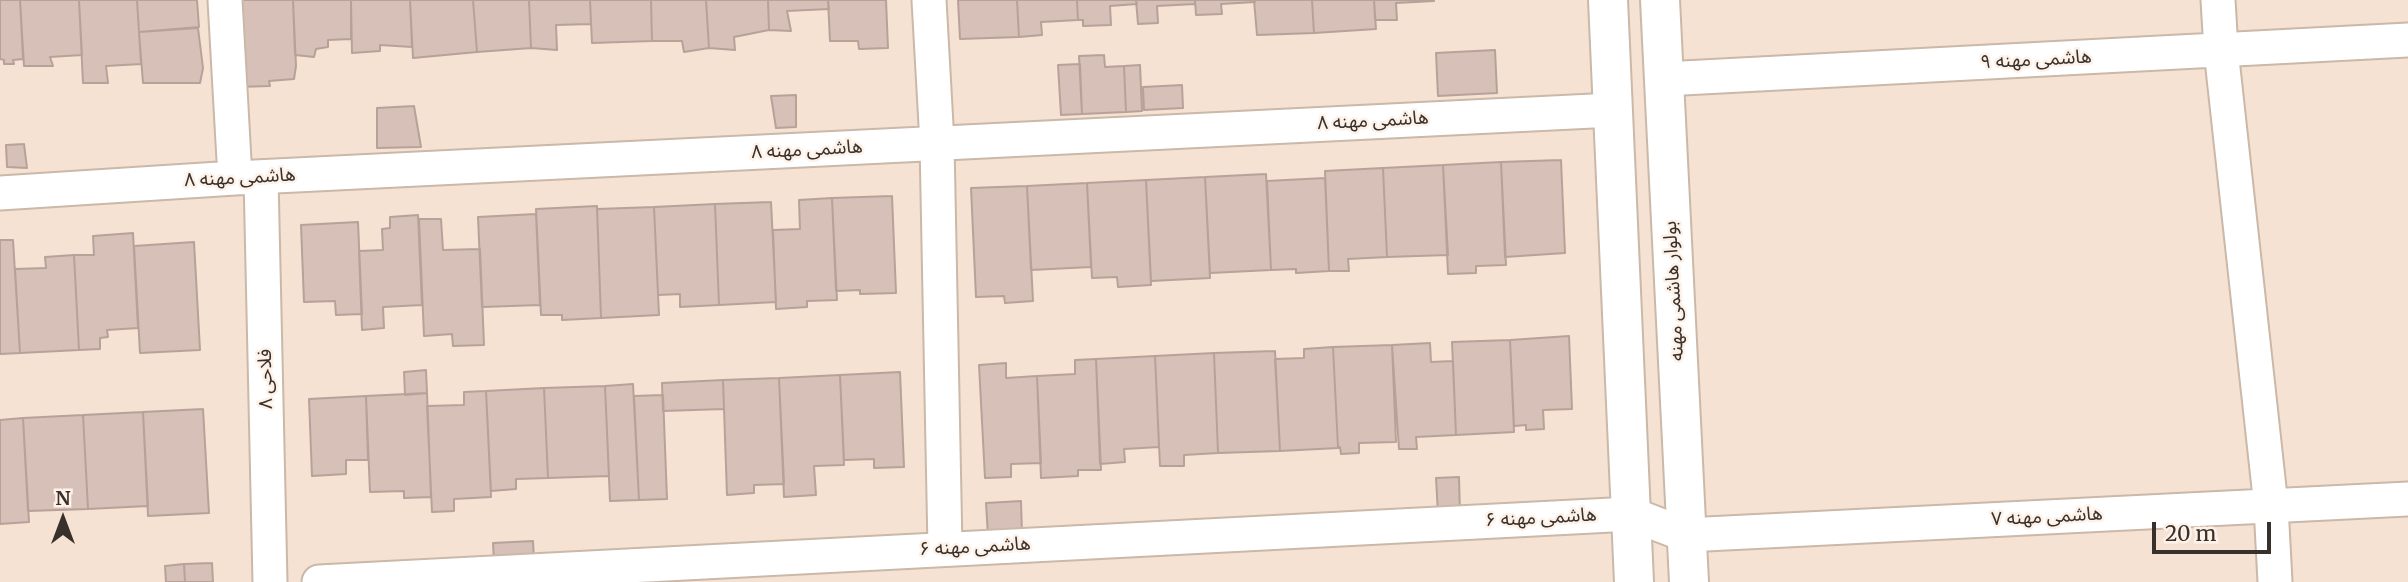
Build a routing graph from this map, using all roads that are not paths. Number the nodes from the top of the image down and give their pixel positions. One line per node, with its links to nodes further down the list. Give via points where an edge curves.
1 (225, 0): 11 (street, فلاحی ۸)
2 (929, 0): 10 (street)
3 (1608, 0): 9 (street)
4 (1660, 0): 8 (street, بولوار هاشمی مهنه)
5 (2218, 0): 7 (street)
6 (2408, 40): 7 (street, هاشمی مهنه ۹)
7 (2221, 50): 8 (street, هاشمی مهنه ۹); 14 (street)
8 (1664, 79): 16 (street, بولوار هاشمی مهنه)
9 (1613, 110): 10 (street, هاشمی مهنه ۸); 15 (street)
10 (937, 143): 11 (street, هاشمی مهنه ۸); 17 (street)
11 (248, 177): 12 (street, هاشمی مهنه ۸); 18 (street, فلاحی ۸)
12 (0, 193)
13 (2408, 499): 14 (street, هاشمی مهنه ۷)
14 (2271, 506): 16 (street, هاشمی مهنه ۷); 22 (street)
15 (1631, 514): 16 (street); 17 (street, هاشمی مهنه ۶); 20 (street)
16 (1686, 535): 21 (street, بولوار هاشمی مهنه)
17 (945, 548): 19 (street, هاشمی مهنه ۶)
18 (270, 582)
19 (319, 582)
20 (1634, 582)
21 (1689, 582)
22 (2275, 582)

